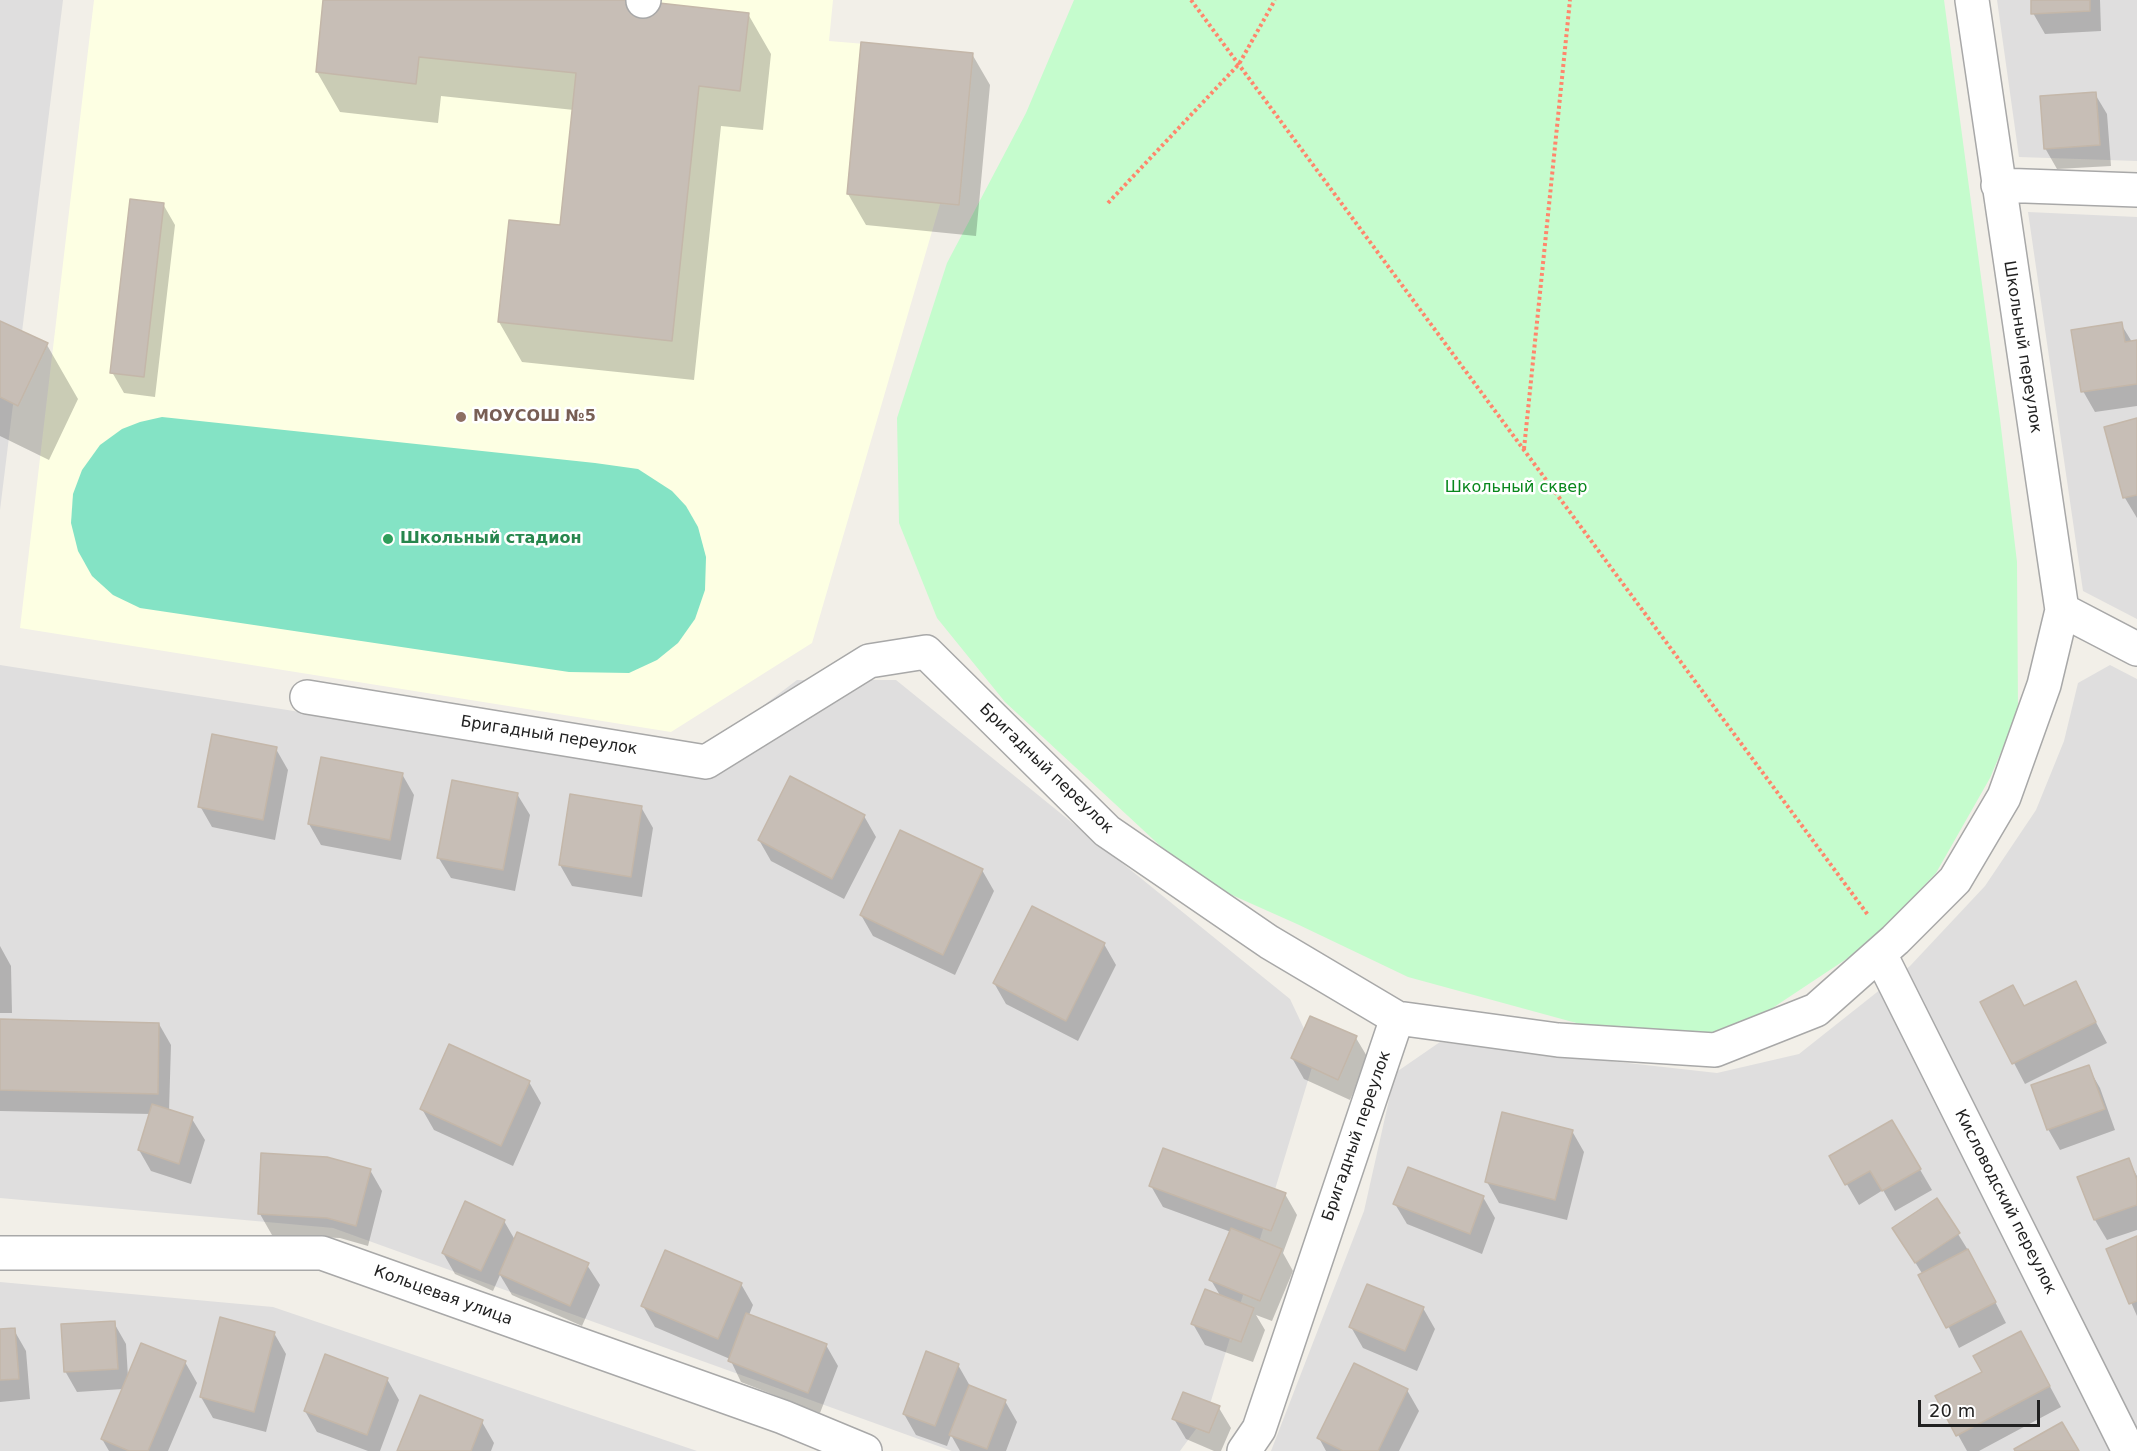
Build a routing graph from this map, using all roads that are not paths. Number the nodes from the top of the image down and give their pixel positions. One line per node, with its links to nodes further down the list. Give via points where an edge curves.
1 (1972, 0): 2 (street, Школьный переулок)
2 (1998, 185): 3 (street); 4 (street, Школьный переулок)
3 (2137, 190)
4 (2062, 610): 5 (street); 7 (street, via 2044,685 2004,796 1955,880)
5 (2137, 649)
6 (307, 697): 8 (street, Бригадный переулок, via 706,762 869,661 926,652 1107,831 1269,942)
7 (1888, 947): 8 (street, via 1816,1010 1715,1050 1558,1040); 12 (street, Кисловодский переулок)
8 (1397, 1018): 11 (street, Бригадный переулок, via 1259,1429)
9 (0, 1253): 10 (street, Кольцевая улица, via 322,1253 783,1417)
10 (865, 1451)
11 (1244, 1451)
12 (2129, 1451)

